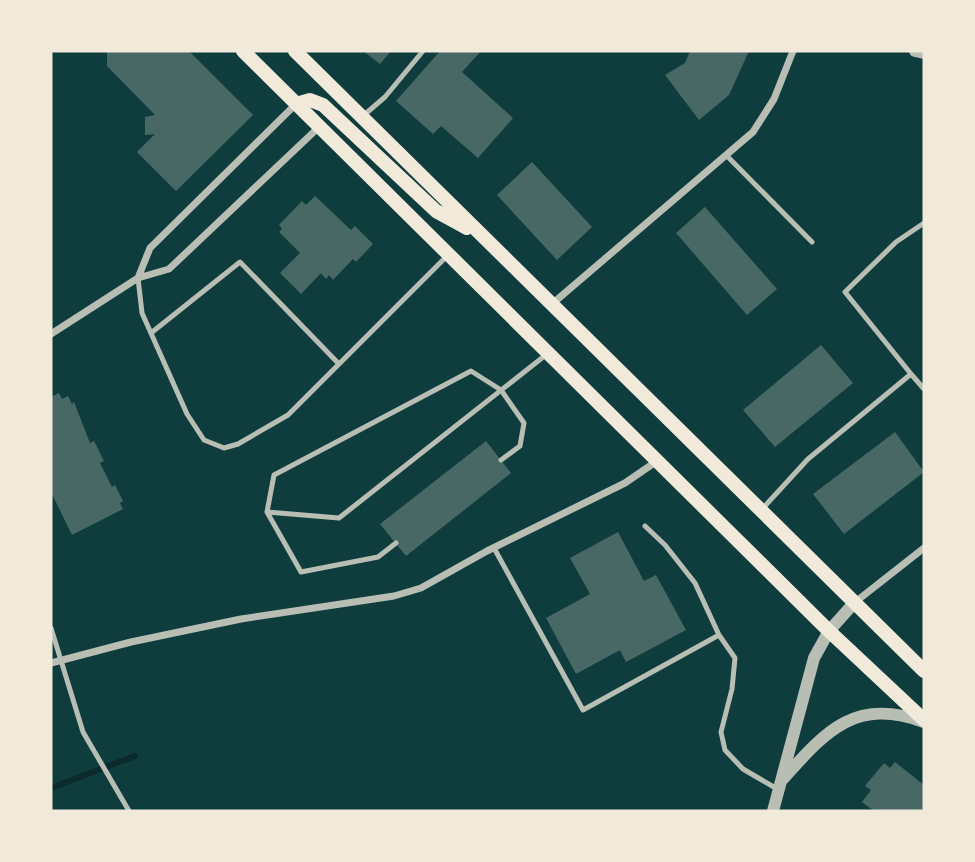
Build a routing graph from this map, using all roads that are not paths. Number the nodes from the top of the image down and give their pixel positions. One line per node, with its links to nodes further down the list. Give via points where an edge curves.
1 (243, 51): 7 (main road)
2 (295, 51): 8 (main road)
3 (423, 51): 8 (lane, via 385,97)
4 (793, 51): 10 (street, via 764,116)
5 (915, 51): 6 (street)
6 (924, 53)
7 (296, 104): 9 (main road); 12 (main road, via 310,100 323,105 436,211); 15 (street, via 150,248)
8 (361, 117): 12 (main road)
9 (319, 127): 14 (main road); 15 (street, via 169,269)
10 (726, 155): 13 (lane); 16 (street)
11 (924, 223): 21 (lane, via 845,292)
12 (480, 235): 16 (main road)
13 (812, 242)
14 (448, 255): 19 (main road); 20 (lane)
15 (138, 278): 17 (lane, via 142,313); 18 (street)
16 (552, 305): 26 (main road)
17 (151, 333): 20 (lane, via 240,262); 20 (lane, via 187,414 204,440 224,447 238,444 288,415)
18 (51, 334)
19 (550, 352): 23 (lane); 25 (main road)
20 (339, 364)
21 (911, 374): 22 (lane); 26 (lane, via 808,459)
22 (924, 389)
23 (502, 390): 24 (lane, via 524,423 520,446); 27 (lane, via 339,518); 27 (lane, via 471,371 274,475)
24 (501, 460)
25 (658, 461): 30 (street, via 625,483); 34 (main road)
26 (761, 511): 32 (main road)
27 (267, 512): 29 (lane, via 301,572 378,557)
28 (645, 526): 35 (lane, via 695,583)
29 (396, 543)
30 (494, 548): 35 (lane, via 583,710); 36 (street, via 435,582 394,596 241,619)
31 (924, 548): 32 (street)
32 (854, 603): 34 (street); 38 (main road)
33 (51, 628): 36 (lane)
34 (829, 631): 39 (main road); 40 (street, via 809,671)
35 (719, 635): 40 (lane, via 736,658 720,732 725,750 743,769)
36 (60, 661): 37 (street); 41 (lane, via 83,732)
37 (51, 663)
38 (924, 671)
39 (924, 721): 40 (street, via 891,713 859,715 828,731)
40 (780, 786): 42 (street)
41 (129, 811)
42 (773, 811)

